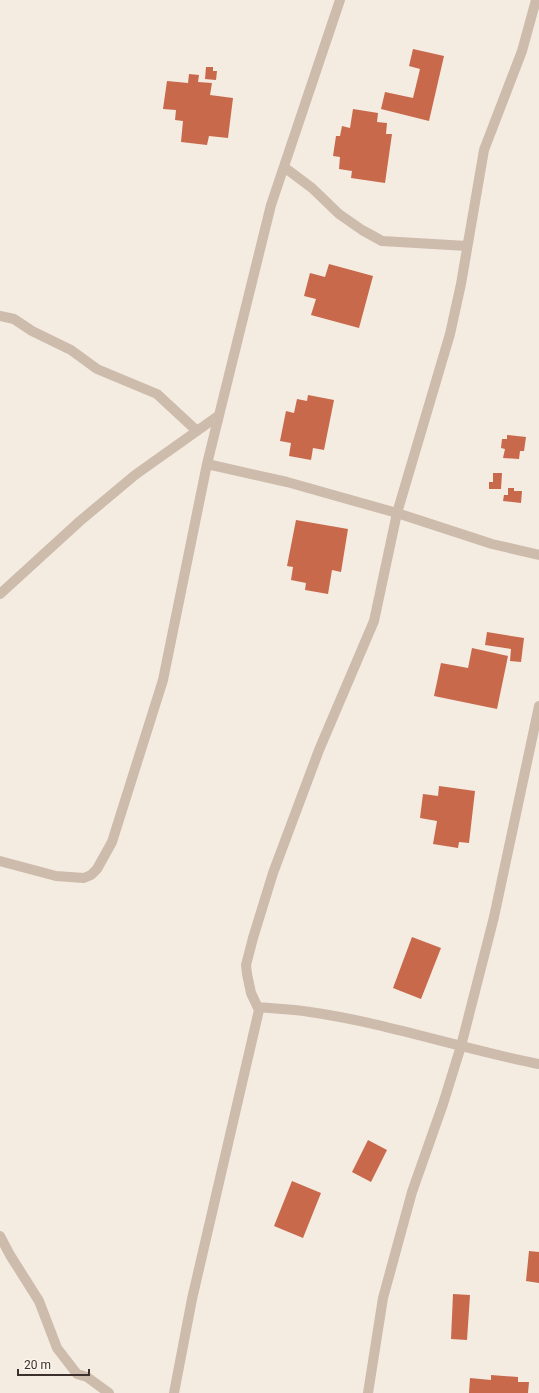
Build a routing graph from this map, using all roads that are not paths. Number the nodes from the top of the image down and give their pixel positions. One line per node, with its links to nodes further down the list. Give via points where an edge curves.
1 (340, 0): 3 (street)
2 (536, 0): 4 (street, via 522,51 484,150)
3 (284, 167): 4 (street, via 312,188 339,214 382,241); 6 (street, via 267,220)
4 (467, 246): 9 (street, via 450,334)
5 (0, 316): 7 (street, via 14,319 71,350 97,369 157,394)
6 (218, 416): 7 (street); 8 (street)
7 (197, 431): 11 (street, via 129,480)
8 (207, 464): 9 (street, via 287,482); 13 (street, via 163,680 115,834 102,862 90,875 76,878 56,876)
9 (397, 513): 10 (street, via 492,544); 14 (street, via 374,621 319,750 273,873 253,938 246,974)
10 (539, 555)
11 (0, 594)
12 (539, 706): 15 (street, via 494,917)
13 (0, 861)
14 (258, 1007): 15 (street, via 310,1012); 21 (street, via 256,1027 192,1300)
15 (461, 1046): 16 (street); 22 (street, via 412,1192 392,1264 383,1298)
16 (539, 1064)
17 (0, 1236): 18 (street, via 39,1301 57,1348 77,1374)
18 (94, 1382): 19 (street); 20 (street)
19 (95, 1393)
20 (109, 1393)
21 (174, 1393)
22 (368, 1393)

